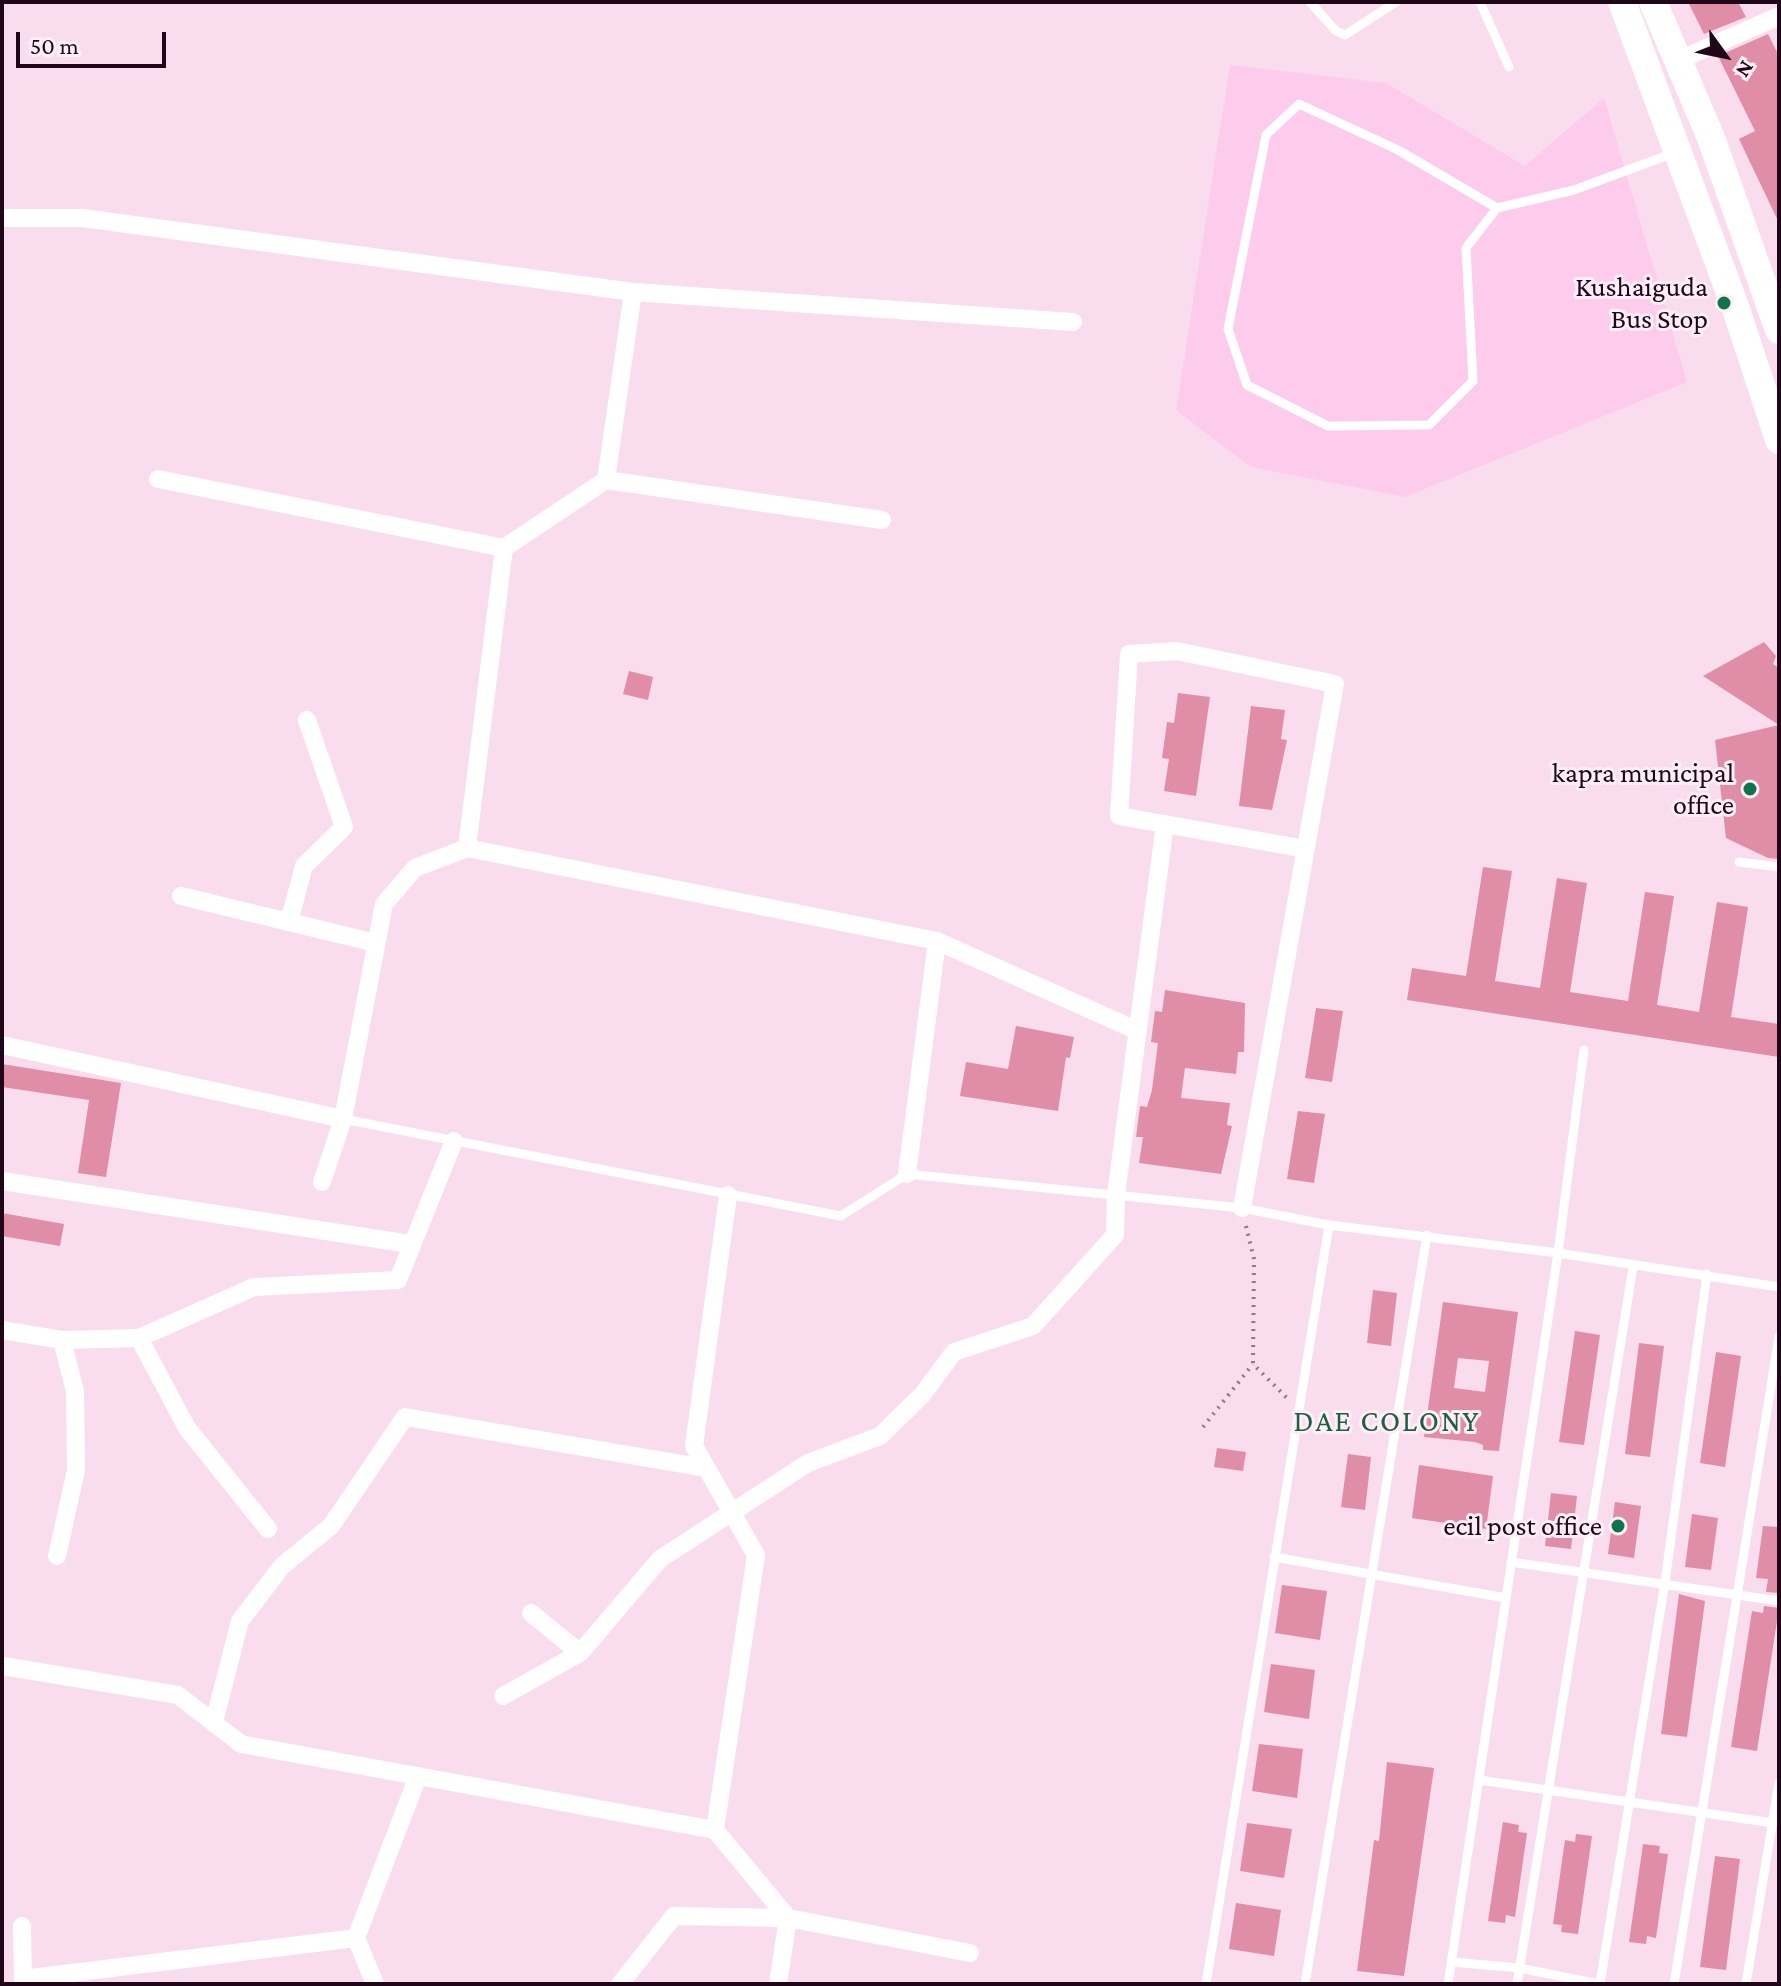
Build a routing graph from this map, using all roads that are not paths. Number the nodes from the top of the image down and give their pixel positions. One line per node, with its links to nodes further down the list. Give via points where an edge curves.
1 (1310, 2): 2 (lane, via 1345,35)
2 (1396, 2)
3 (1480, 2): 8 (lane)
4 (1622, 2): 9 (main road)
5 (1653, 2): 7 (main road)
6 (1778, 19): 7 (street)
7 (1677, 61): 9 (main road)
8 (1509, 67)
9 (1687, 148): 10 (lane, via 1574,190); 14 (main road); 15 (main road)
10 (1497, 208): 10 (lane, via 1398,150 1299,104 1266,135 1228,329 1247,385 1328,426 1429,425 1473,381 1466,248)
11 (2, 218): 12 (street, via 82,218)
12 (633, 292): 13 (street); 17 (street)
13 (1073, 322)
14 (1779, 330)
15 (1779, 440)
16 (158, 479): 19 (street)
17 (606, 480): 18 (street); 19 (street)
18 (882, 520)
19 (504, 548): 22 (street)
20 (307, 720): 27 (street, via 344,827 304,866)
21 (1165, 824): 23 (street); 23 (street, via 1119,816 1129,654 1177,651 1335,684); 30 (street)
22 (467, 848): 28 (street); 29 (street, via 415,868 384,904)
23 (1306, 849): 40 (street)
24 (1739, 862): 25 (lane)
25 (1779, 867)
26 (181, 896): 27 (street)
27 (289, 922): 29 (street)
28 (937, 941): 30 (street); 35 (street)
29 (376, 943): 33 (street)
30 (1138, 1031): 39 (street)
31 (2, 1045): 33 (street)
32 (1584, 1050): 44 (lane)
33 (343, 1119): 34 (lane); 37 (street)
34 (454, 1141): 38 (lane); 43 (street)
35 (907, 1174): 38 (lane, via 841,1216); 39 (lane)
36 (2, 1181): 43 (street)
37 (322, 1182)
38 (728, 1195): 52 (street, via 694,1446)
39 (1116, 1195): 40 (lane); 53 (street, via 1115,1235 1033,1326 954,1352 922,1395 880,1436 808,1463)
40 (1242, 1208): 41 (lane)
41 (1329, 1225): 42 (lane); 56 (lane)
42 (1427, 1235): 44 (lane); 58 (lane)
43 (410, 1244): 50 (street, via 398,1280 254,1287)
44 (1558, 1253): 45 (lane); 57 (lane)
45 (1633, 1267): 46 (lane); 59 (lane)
46 (1707, 1274): 47 (lane); 60 (lane)
47 (1779, 1287)
48 (2, 1330): 51 (street)
49 (1779, 1337): 61 (lane)
50 (139, 1338): 51 (street); 54 (street, via 187,1428)
51 (62, 1340): 55 (street, via 75,1391 76,1470)
52 (706, 1468): 53 (street); 68 (street, via 405,1417 331,1526 282,1566 240,1621)
53 (731, 1512): 65 (street, via 660,1559); 76 (street, via 756,1555)
54 (268, 1529)
55 (57, 1556)
56 (1274, 1557): 58 (lane); 86 (lane)
57 (1511, 1562): 59 (lane); 62 (lane)
58 (1372, 1572): 62 (lane); 87 (lane)
59 (1583, 1575): 60 (lane); 72 (lane)
60 (1665, 1582): 61 (lane); 73 (lane)
61 (1737, 1596): 63 (lane); 74 (lane)
62 (1506, 1598): 70 (lane)
63 (1779, 1601)
64 (531, 1613): 65 (street)
65 (580, 1653): 67 (street)
66 (2, 1668): 68 (street, via 178,1695)
67 (503, 1696)
68 (214, 1722): 69 (street, via 241,1744)
69 (418, 1776): 76 (street); 79 (street)
70 (1479, 1780): 72 (lane); 81 (lane)
71 (1779, 1783): 75 (lane)
72 (1548, 1792): 73 (lane); 82 (lane)
73 (1630, 1800): 74 (lane); 90 (lane)
74 (1702, 1813): 75 (lane); 91 (lane)
75 (1773, 1823): 92 (lane)
76 (715, 1830): 77 (street)
77 (788, 1918): 80 (street); 84 (street, via 674,1916); 85 (street)
78 (22, 1926): 79 (street, via 23,1979)
79 (356, 1938): 83 (street)
80 (970, 1953)
81 (1452, 1962): 82 (lane); 88 (lane)
82 (1519, 1968): 89 (lane); 90 (lane)
83 (375, 1984)
84 (620, 1984)
85 (778, 1984)
86 (1206, 1984)
87 (1305, 1984)
88 (1448, 1984)
89 (1517, 1984)
90 (1600, 1984)
91 (1674, 1984)
92 (1746, 1984)

